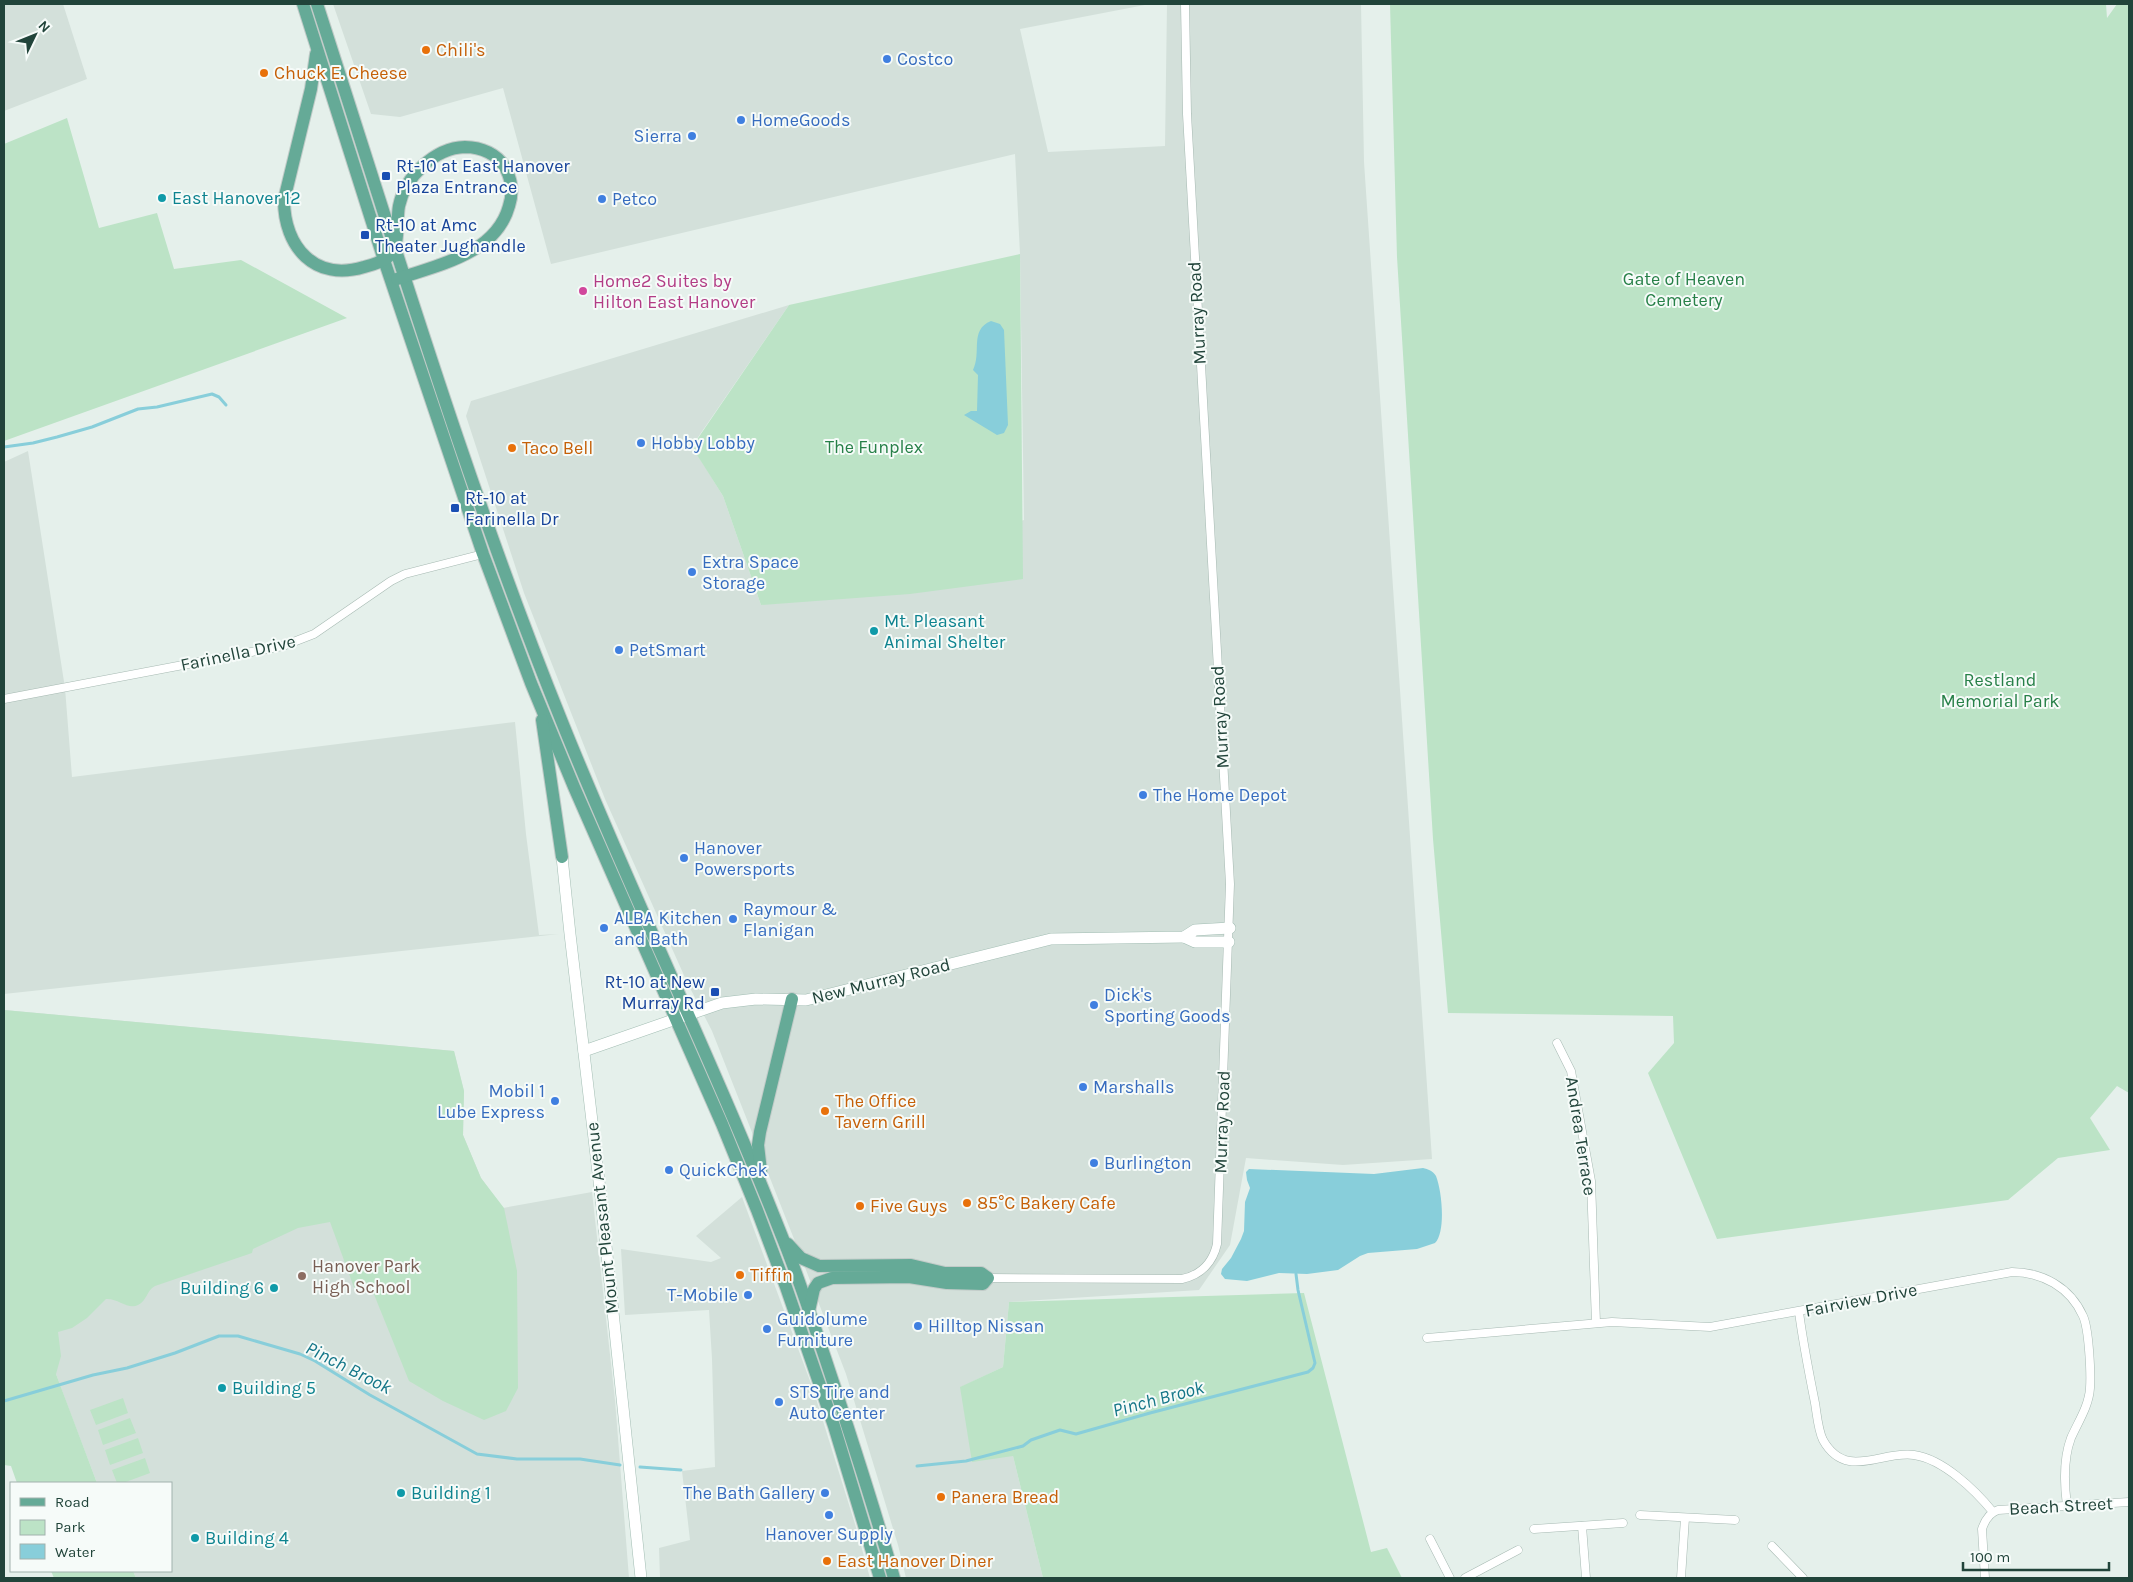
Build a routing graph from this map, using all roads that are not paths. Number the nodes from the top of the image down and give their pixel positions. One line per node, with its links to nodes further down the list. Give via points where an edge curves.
1 (303, 4): 4 (main road)
2 (318, 4): 5 (main road)
3 (1185, 4): 12 (street, Murray Road, via 1187,114)
4 (317, 49): 6 (main road); 6 (main road, via 311,89 284,200 288,232 292,242 308,259 329,269 354,270)
5 (396, 246): 6 (main road); 7 (main road); 7 (main road, via 398,211 404,192 415,174 429,161 451,149 463,147 483,150 501,162 510,180 511,200 493,236 462,257)
6 (384, 260): 7 (main road)
7 (398, 279): 8 (main road, via 437,420); 16 (main road, via 538,664)
8 (483, 554): 9 (main road); 10 (street, Farinella Drive, via 405,574 314,634 283,646)
9 (538, 698): 11 (main road); 16 (main road, via 598,844)
10 (4, 699)
11 (562, 857): 18 (street, Mount Pleasant Avenue)
12 (1230, 928): 13 (street, New Murray Road, via 1195,930); 14 (street, Murray Road)
13 (1184, 936): 14 (street, New Murray Road, via 1195,942); 15 (street, New Murray Road, via 1051,939 806,1000)
14 (1230, 942): 21 (street, Murray Road, via 1217,1244 1210,1262 1200,1272 1182,1279)
15 (792, 999): 16 (street, New Murray Road, via 731,1002); 19 (main road, via 758,1145)
16 (682, 1018): 18 (street, New Murray Road); 19 (main road); 39 (main road, via 786,1286 834,1426)
17 (1557, 1043): 24 (street, Andrea Terrace, via 1571,1071 1591,1182)
18 (584, 1051): 38 (street, Mount Pleasant Avenue)
19 (767, 1200): 20 (main road)
20 (783, 1239): 21 (main road, via 801,1258 819,1266 911,1265 945,1273 981,1273); 22 (main road)
21 (988, 1278): 22 (main road, via 983,1284 909,1277 832,1278 818,1283)
22 (809, 1311): 40 (main road)
23 (1799, 1312): 24 (street, Fairview Drive, via 1710,1328 1632,1322); 27 (street, Fairview Drive, via 2012,1272 2038,1275 2055,1284 2073,1300 2083,1316 2090,1388 2067,1454); 28 (street, Beach Street, via 1820,1434 1827,1446 1855,1463 1899,1454 1928,1459 1963,1482)
24 (1596, 1323): 25 (street, Fairview Drive)
25 (1427, 1338)
26 (2129, 1502): 27 (street, Beach Street)
27 (2066, 1506): 28 (street, Beach Street)
28 (1993, 1512): 46 (street, via 1982,1529)
29 (1640, 1515): 30 (street)
30 (1685, 1518): 31 (street); 44 (street)
31 (1735, 1520)
32 (1624, 1523): 33 (street)
33 (1582, 1526): 34 (street); 43 (street)
34 (1534, 1529)
35 (1430, 1539): 41 (street)
36 (1772, 1546): 45 (street)
37 (1518, 1550): 42 (street)
38 (641, 1578)
39 (880, 1578)
40 (894, 1578)
41 (1450, 1578)
42 (1465, 1578)
43 (1586, 1578)
44 (1681, 1578)
45 (1803, 1578)
46 (1985, 1578)

